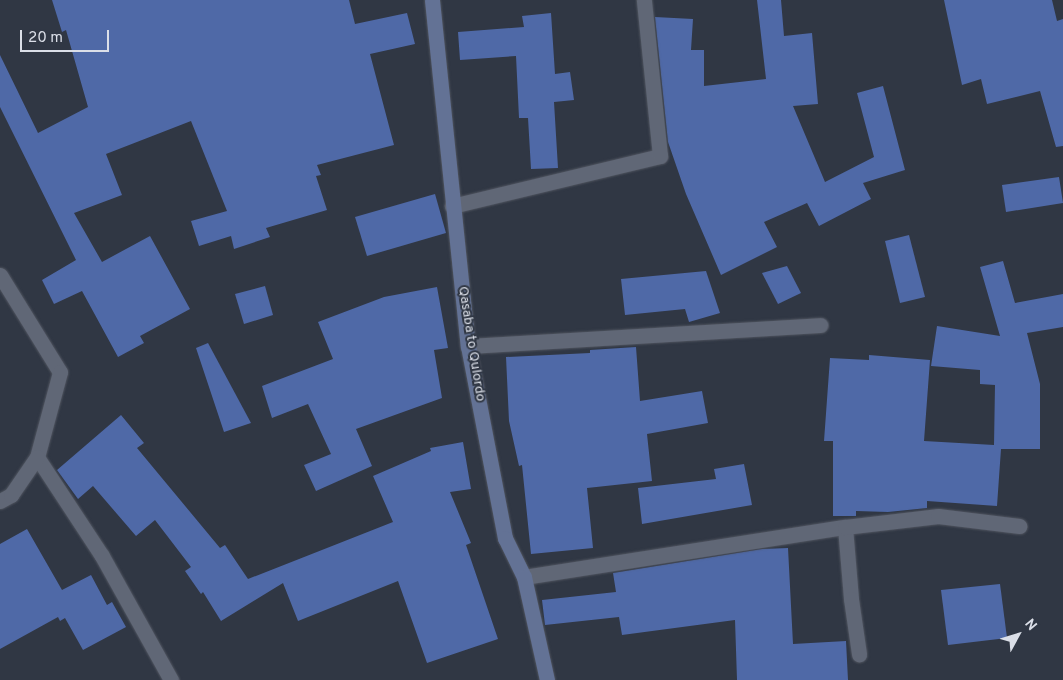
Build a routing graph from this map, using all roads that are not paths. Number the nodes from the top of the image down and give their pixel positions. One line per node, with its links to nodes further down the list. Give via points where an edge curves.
1 (432, 0): 3 (street, Qasaba to Qulordo)
2 (644, 0): 3 (street, via 660,156)
3 (452, 206): 6 (street, Qasaba to Qulordo)
4 (0, 275): 7 (street, via 60,372)
5 (820, 325): 6 (street)
6 (468, 346): 11 (street, Qasaba to Qulordo, via 505,538)
7 (37, 457): 8 (street, via 11,495); 13 (street, via 102,556)
8 (0, 501)
9 (1019, 526): 10 (street, via 938,516)
10 (845, 527): 11 (street); 12 (street)
11 (524, 576): 14 (street, Qasaba to Qulordo)
12 (859, 654)
13 (170, 680)
14 (547, 680)

